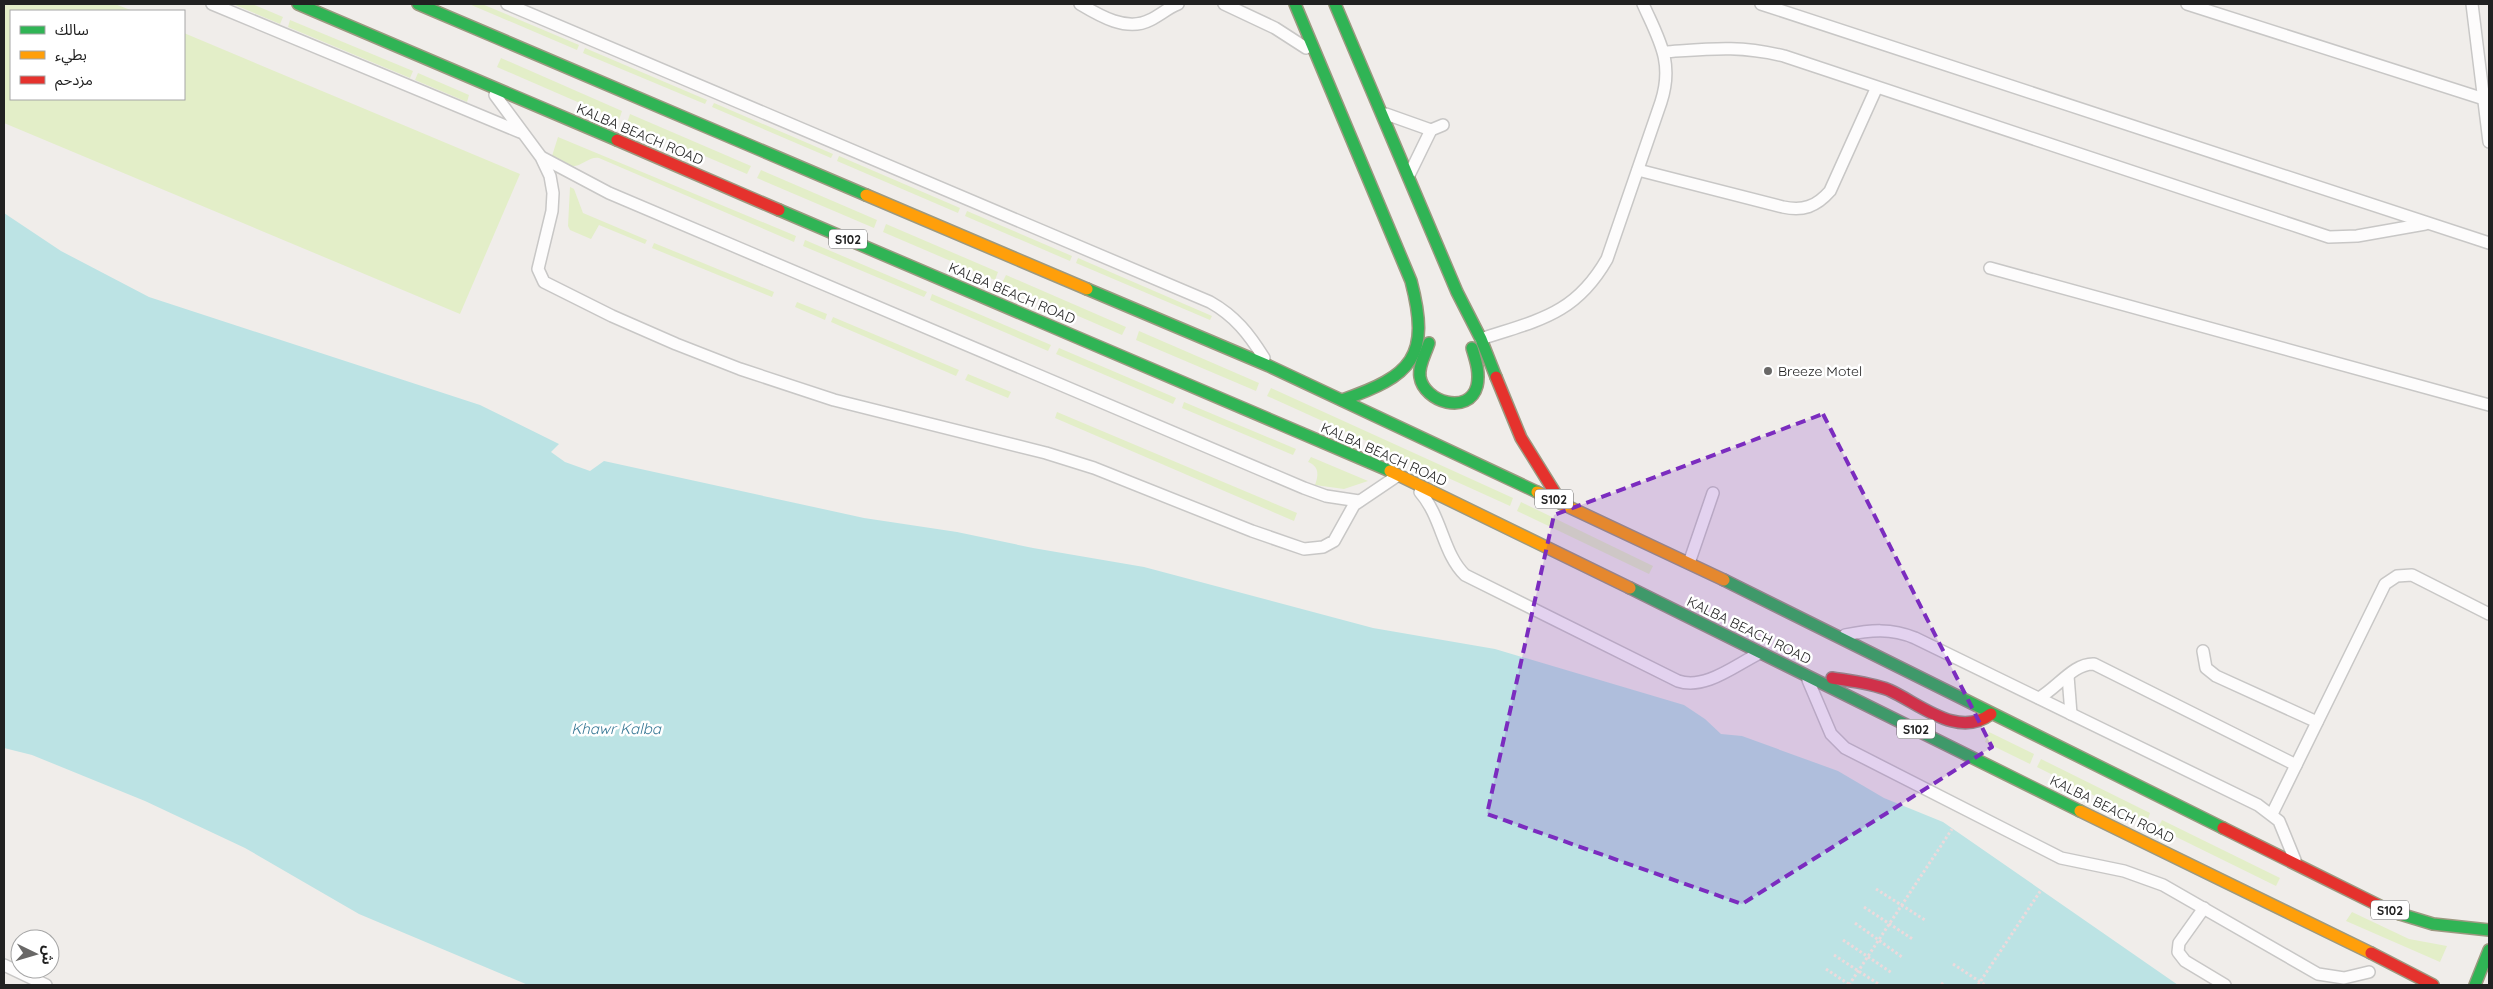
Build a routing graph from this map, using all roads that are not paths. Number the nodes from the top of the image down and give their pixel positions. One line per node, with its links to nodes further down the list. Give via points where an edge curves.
1 (212, 4): 22 (lane)
2 (298, 4): 16 (main road, KALBA BEACH ROAD / S102)
3 (418, 4): 33 (main road, S102)
4 (507, 4): 33 (lane, via 1210,302 1233,316)
5 (1080, 4): 6 (lane, via 1109,20 1133,24 1150,20)
6 (1178, 4)
7 (1224, 4): 15 (lane, via 1290,37)
8 (1296, 4): 15 (main road)
9 (1335, 4): 19 (main road)
10 (1643, 4): 14 (lane)
11 (1762, 4): 27 (lane)
12 (2188, 4): 18 (lane)
13 (2472, 4): 18 (lane)
14 (1664, 52): 17 (lane, via 1734,47 1757,50); 25 (lane, via 1667,78)
15 (1317, 56): 30 (main road)
16 (488, 85): 22 (lane); 36 (main road, KALBA BEACH ROAD / S102)
17 (1876, 88): 25 (lane, via 1830,191 1821,202 1809,208 1796,210); 27 (lane, via 2322,236 2357,236)
18 (2484, 99): 23 (lane)
19 (1380, 110): 21 (lane); 26 (main road)
20 (1443, 125): 21 (lane)
21 (1431, 130): 26 (lane)
22 (521, 132): 24 (lane)
23 (2489, 142)
24 (541, 157): 38 (lane, via 609,192 1304,488 1326,496); 38 (lane, via 550,176 553,193 538,269 544,282 676,344 834,400 1094,468 1252,531 1304,548 1324,547 1334,541 1349,511)
25 (1638, 170): 32 (lane, via 1607,259 1583,293 1548,317)
26 (1408, 179): 31 (main road)
27 (2425, 224): 28 (lane)
28 (2489, 243)
29 (1990, 268): 35 (lane)
30 (1411, 281): 31 (main road, via 1423,299 1430,320 1429,342 1420,370 1423,386 1433,398 1449,403 1466,400 1480,380); 34 (main road, via 1420,327 1414,354 1385,384)
31 (1457, 292): 32 (main road)
32 (1481, 339): 39 (main road, via 1521,438)
33 (1269, 366): 34 (main road, S102)
34 (1342, 400): 39 (main road, S102)
35 (2489, 405)
36 (1404, 477): 38 (lane); 43 (main road, KALBA BEACH ROAD / S102); 43 (lane, via 1434,513 1458,568 1499,593 1686,683 1702,683)
37 (1713, 493): 40 (lane)
38 (1359, 501)
39 (1562, 504): 40 (main road, S102)
40 (1689, 563): 42 (main road, S102)
41 (2489, 614): 50 (lane, via 2419,578 2404,575 2390,579 2380,589)
42 (1836, 637): 47 (lane, via 1878,630 1903,633); 48 (main road, S102)
43 (1761, 652): 45 (main road, KALBA BEACH ROAD / S102)
44 (2203, 652): 50 (lane, via 2206,668 2216,676)
45 (1806, 674): 48 (main road, via 1879,687 1955,723 1971,725); 54 (lane, via 1831,734 1845,748 2054,855 2143,876); 57 (main road, KALBA BEACH ROAD / S102)
46 (2068, 676): 47 (lane); 49 (lane); 51 (lane, via 2081,665 2100,666)
47 (2039, 698): 49 (lane)
48 (1991, 714): 53 (main road, S102)
49 (2071, 714): 52 (lane)
50 (2317, 722): 51 (lane)
51 (2296, 765): 52 (lane)
52 (2272, 814): 53 (lane, via 2284,830)
53 (2298, 866): 55 (main road, S102, via 2410,918 2456,928)
54 (2204, 908): 59 (lane); 62 (lane, via 2179,943 2178,952 2185,961)
55 (2489, 930)
56 (2489, 950): 66 (main road)
57 (2379, 956): 60 (lane); 65 (main road, KALBA BEACH ROAD / S102)
58 (4, 965): 61 (lane)
59 (2306, 968): 60 (lane, via 2331,978); 63 (lane)
60 (2369, 972): 64 (lane)
61 (46, 985)
62 (2225, 985)
63 (2326, 985)
64 (2366, 985)
65 (2433, 985)
66 (2475, 985)

